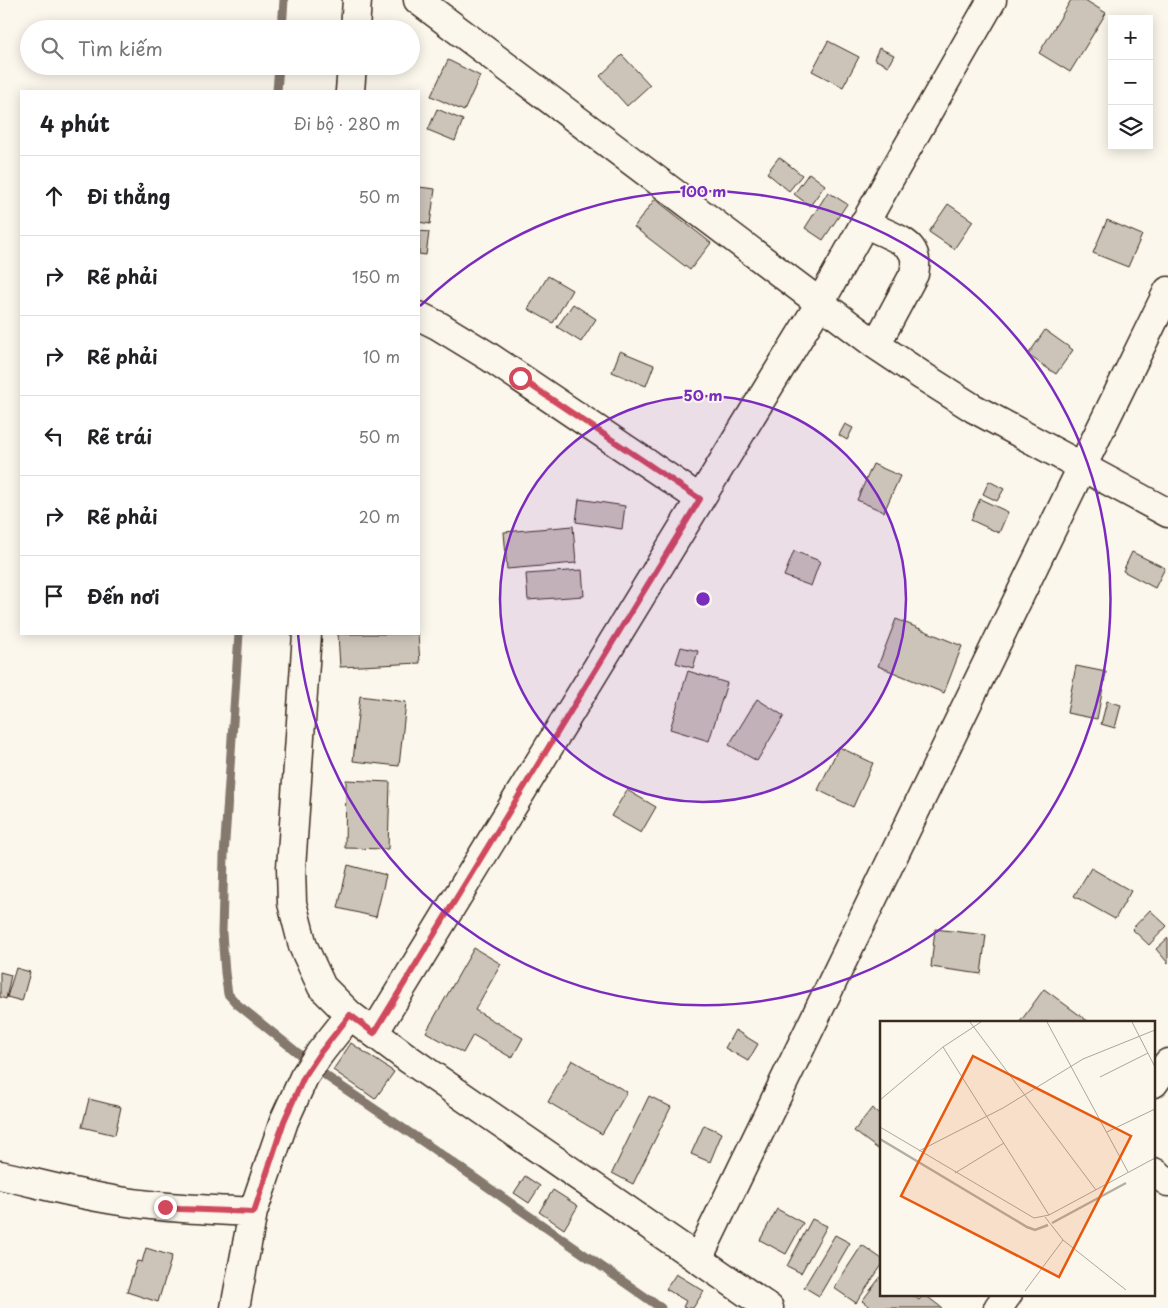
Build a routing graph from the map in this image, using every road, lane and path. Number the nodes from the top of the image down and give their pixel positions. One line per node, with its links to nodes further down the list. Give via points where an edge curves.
1 (357, 0): 4 (street)
2 (418, 0): 9 (street)
3 (992, 0): 7 (street)
4 (356, 20)
5 (351, 75): 6 (street)
6 (350, 90)
7 (864, 223): 9 (street); 11 (street, via 904,242 911,248 916,264 914,274)
8 (1168, 292): 12 (street)
9 (820, 303): 11 (street); 13 (street)
10 (420, 316): 13 (street, via 488,356)
11 (876, 344): 12 (street, via 973,408)
12 (1082, 466): 14 (street); 24 (street)
13 (700, 499): 17 (street)
14 (1168, 513)
15 (307, 635): 16 (street, via 291,868 292,904 303,946 322,987)
16 (350, 1015): 17 (street); 23 (street, via 304,1077 284,1121)
17 (374, 1033): 24 (street)
18 (1168, 1063): 19 (street)
19 (1156, 1080)
20 (1156, 1173): 22 (street)
21 (0, 1175): 23 (street, via 119,1201 180,1209)
22 (1168, 1182)
23 (254, 1212): 26 (street)
24 (698, 1259): 27 (street)
25 (1007, 1296): 28 (street)
26 (235, 1308)
27 (769, 1308)
28 (998, 1308)

